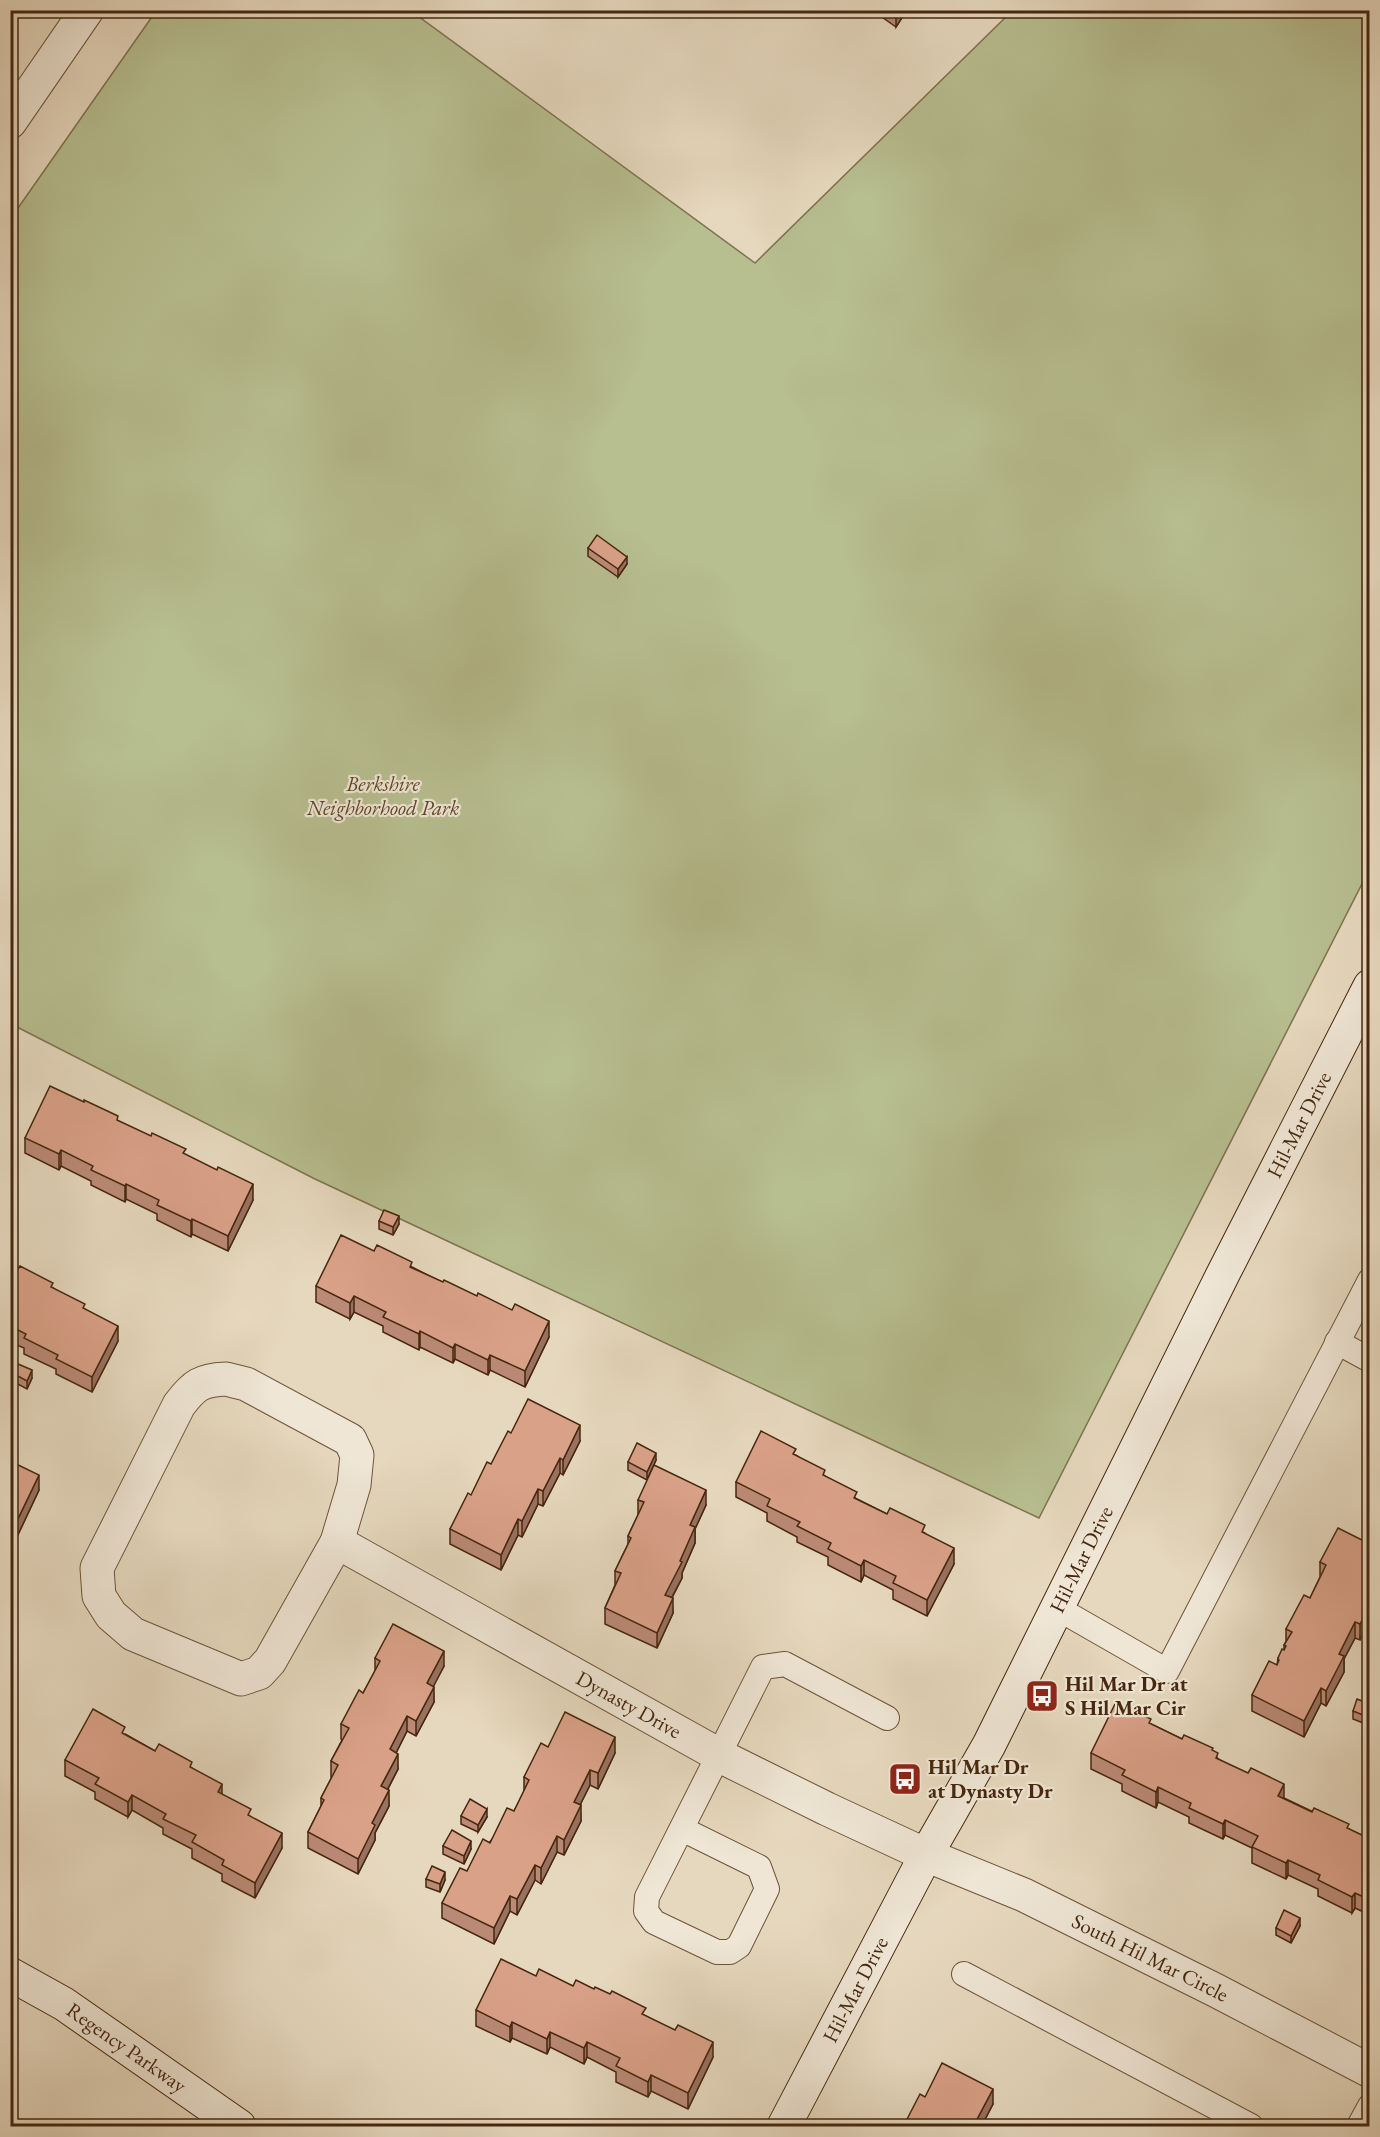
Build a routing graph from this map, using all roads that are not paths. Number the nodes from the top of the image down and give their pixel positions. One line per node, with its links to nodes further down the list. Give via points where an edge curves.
1 (87, 10): 2 (street)
2 (10, 122)
3 (1370, 986): 8 (street, Hil-Mar Drive)
4 (1370, 1280): 5 (lane)
5 (1337, 1342): 6 (lane); 8 (lane, via 1167,1671)
6 (1370, 1360)
7 (338, 1542): 7 (street, via 270,1661 259,1673 241,1679 133,1634 111,1615 99,1596 97,1568 107,1547 178,1405 191,1389 207,1380 246,1384 350,1440 357,1455 354,1485); 10 (street, Dynasty Drive)
8 (1057, 1608): 12 (street, Hil-Mar Drive, via 989,1745)
9 (887, 1718): 10 (lane, via 785,1664 763,1667)
10 (718, 1754): 11 (lane); 12 (street, Dynasty Drive)
11 (682, 1829): 11 (lane, via 647,1897 646,1911 654,1922 717,1952 730,1952 739,1946 767,1888 764,1876 759,1867)
12 (926, 1855): 15 (street, South Hil Mar Circle, via 1024,1895); 18 (street, Hil-Mar Drive)
13 (10, 1974): 17 (street, Regency Parkway, via 63,2004)
14 (963, 1974): 19 (lane)
15 (1370, 2071)
16 (1370, 2106): 20 (lane)
17 (239, 2127)
18 (784, 2127)
19 (1251, 2127)
20 (1359, 2127)

